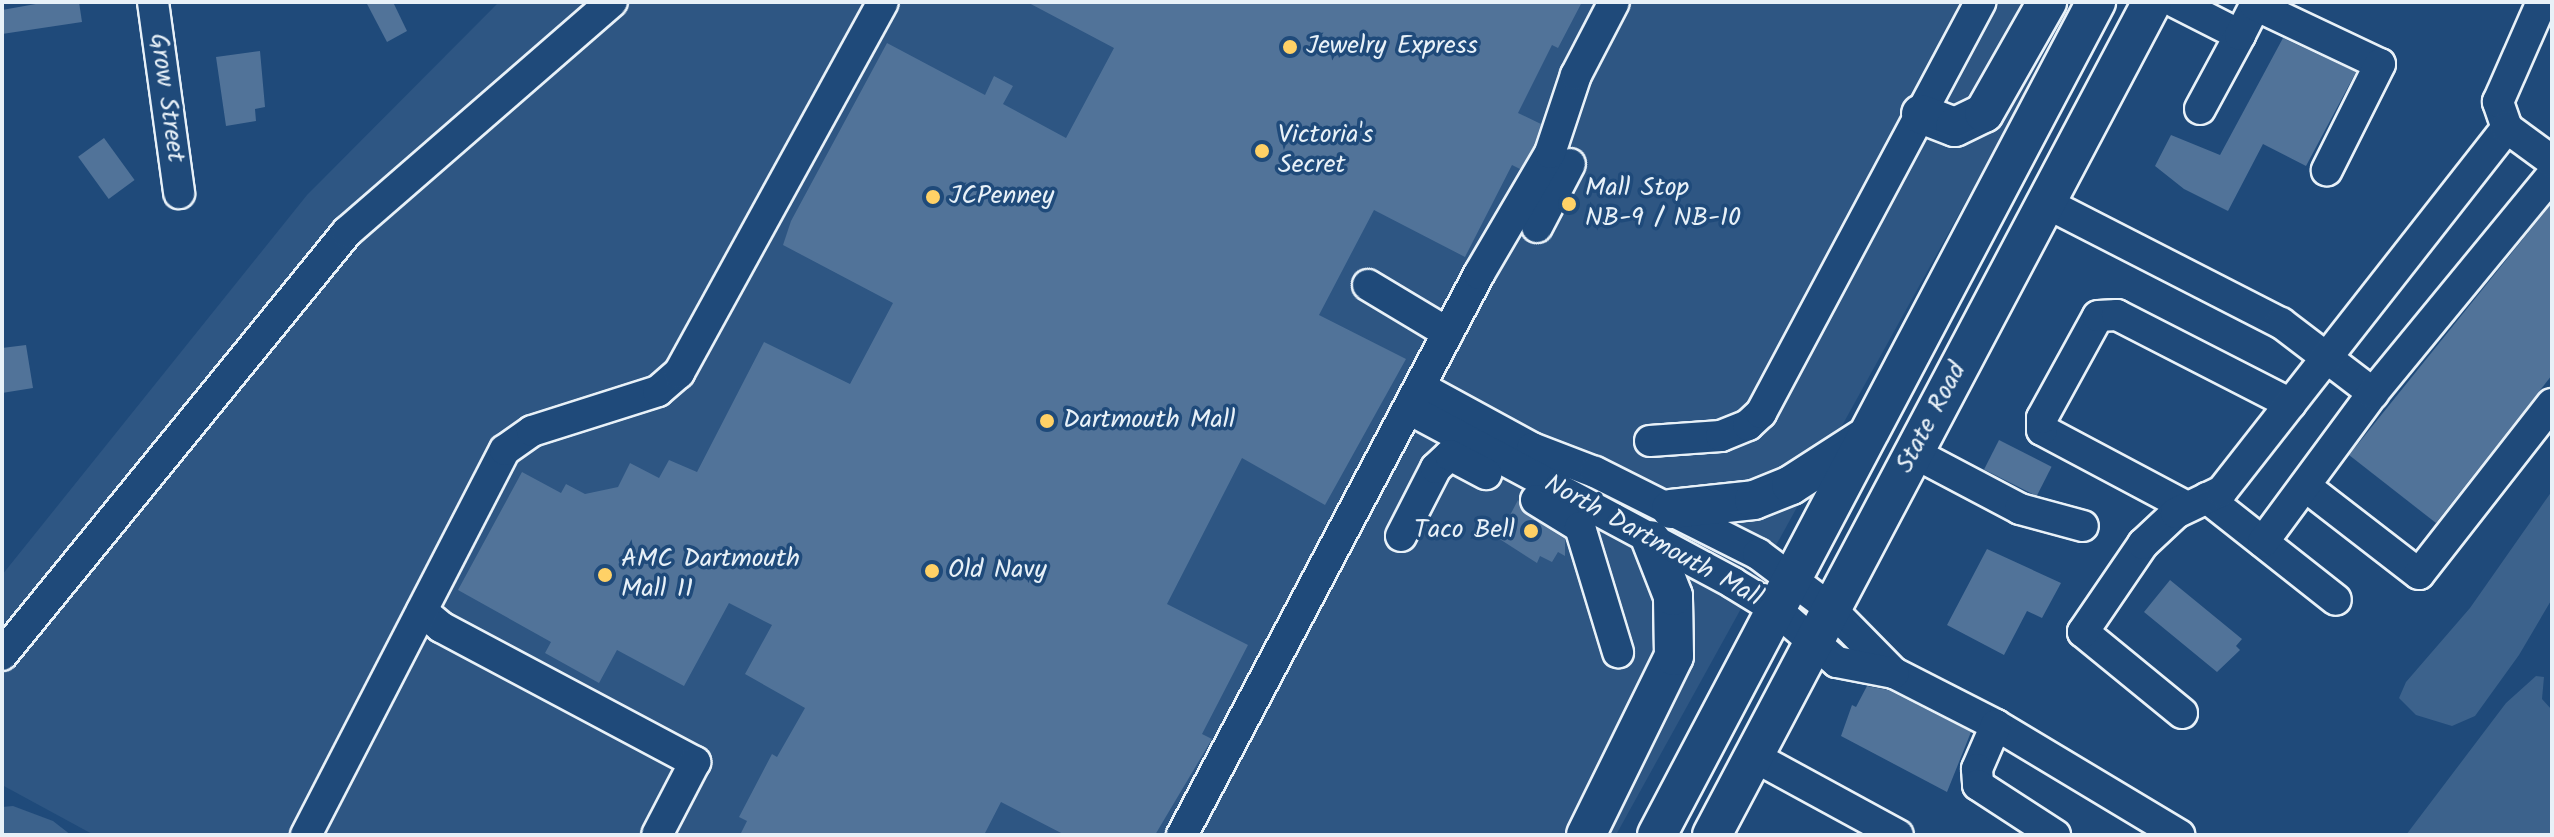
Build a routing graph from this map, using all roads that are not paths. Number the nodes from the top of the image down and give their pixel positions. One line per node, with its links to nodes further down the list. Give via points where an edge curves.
1 (153, 2): 19 (street, Grow Street)
2 (612, 2): 43 (street, via 347,232)
3 (883, 2): 40 (street, via 679,373 658,391 512,442)
4 (1614, 2): 23 (street, via 1576,75 1550,153)
5 (1980, 2): 13 (street)
6 (2047, 2): 13 (main road, via 1984,113 1955,127)
7 (2096, 2): 29 (main road, State Road)
8 (2152, 2): 20 (main road, State Road)
9 (2175, 2): 11 (street)
10 (2542, 2): 14 (street, via 2498,102)
11 (2240, 35): 12 (street); 17 (street, via 2255,5 2380,64)
12 (2200, 109)
13 (1921, 114): 30 (street, via 1761,413 1721,436)
14 (2507, 128): 15 (street); 24 (street)
15 (2552, 161)
16 (1570, 164): 21 (street)
17 (2327, 170)
18 (2552, 175): 25 (street)
19 (179, 193)
20 (2046, 203): 24 (street, via 2281,323); 31 (main road, State Road)
21 (1537, 227)
22 (1368, 285): 23 (street)
23 (1448, 333): 26 (street)
24 (2327, 358): 25 (street); 27 (street)
25 (2373, 393): 32 (street)
26 (1414, 398): 34 (street, North Dartmouth Mall, via 1532,448); 50 (street)
27 (2291, 404): 33 (street, via 2222,491); 33 (street, via 2117,315 2098,316 2042,418 2042,430)
28 (2552, 404): 32 (street, via 2419,574)
29 (1865, 437): 34 (main road, via 1791,485); 38 (main road, State Road)
30 (1650, 441)
31 (1914, 453): 35 (street, via 2020,509); 41 (main road, State Road)
32 (2305, 486): 37 (street)
33 (2197, 503): 37 (street); 44 (street, via 2143,544 2083,632)
34 (1661, 524): 38 (street, North Dartmouth Mall); 51 (main road, via 1673,596 1674,656)
35 (2083, 526)
36 (1401, 536): 42 (street, via 1436,468 1450,455 1567,517 1580,527)
37 (2263, 542): 39 (street)
38 (1783, 593): 41 (street, North Dartmouth Mall); 46 (main road, State Road)
39 (2336, 600)
40 (422, 611): 48 (street); 49 (street, via 441,627 695,762)
41 (1822, 625): 45 (street, North Dartmouth Mall, via 1894,673); 47 (main road, State Road)
42 (1618, 652)
43 (2, 655)
44 (2182, 713)
45 (1996, 725): 56 (street, via 1977,769 1978,785); 57 (street, North Dartmouth Mall)
46 (1707, 737): 52 (main road); 53 (main road, State Road)
47 (1753, 756): 54 (main road, State Road); 55 (street)
48 (306, 835)
49 (657, 835)
50 (1182, 835)
51 (1586, 835)
52 (1627, 835)
53 (1657, 835)
54 (1712, 835)
55 (1898, 835)
56 (2055, 835)
57 (2179, 835)

